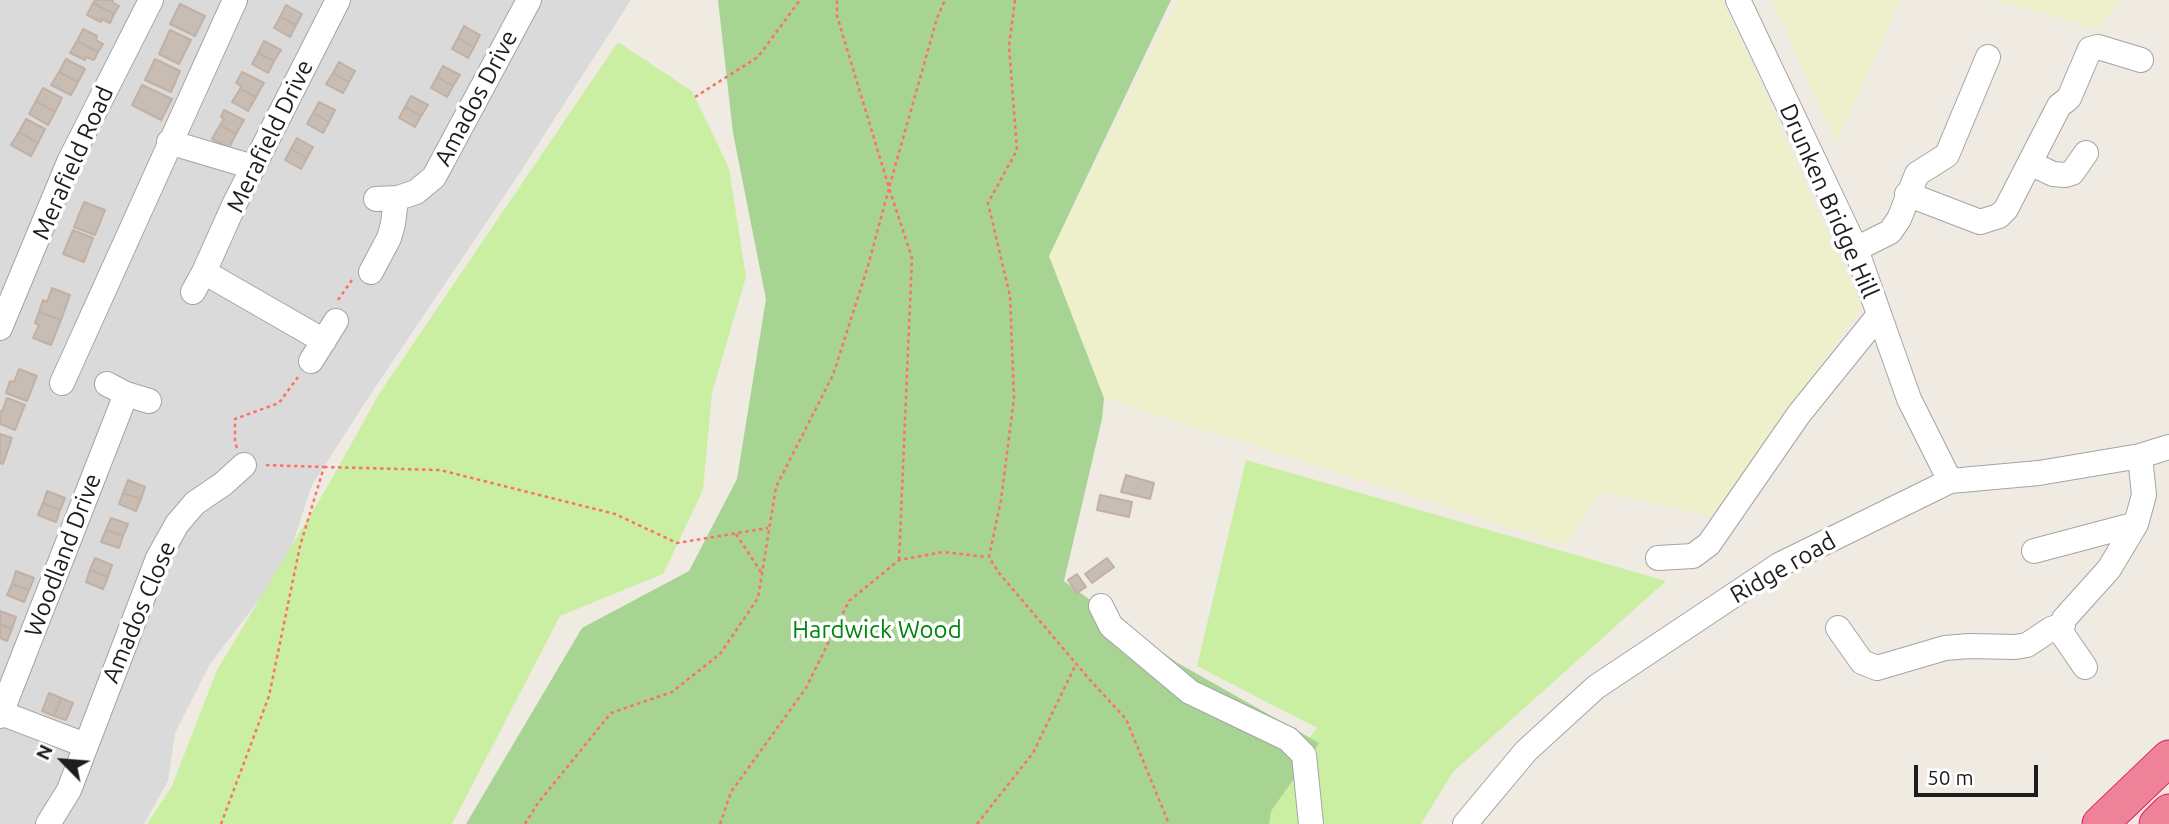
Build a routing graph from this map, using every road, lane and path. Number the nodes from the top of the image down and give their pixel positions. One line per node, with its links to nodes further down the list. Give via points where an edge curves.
1 (151, 0): 22 (street, Merafield Road, via 69,162)
2 (235, 0): 13 (street)
3 (338, 0): 16 (street, Merafield Drive)
4 (529, 0): 20 (street, Amados Drive, via 434,177 416,192 386,198 393,224)
5 (800, 0): 12 (path, via 758,57)
6 (837, 0): 17 (path, via 837,16)
7 (945, 0): 17 (path)
8 (1015, 0): 35 (path, via 1009,46 1017,150 988,202 1010,296 1014,398)
9 (1738, 0): 19 (street, Drunken Bridge Hill)
10 (1988, 57): 18 (street, via 1947,155 1917,174)
11 (2141, 60): 15 (street, via 2098,47 2090,49 2069,98 2059,106)
12 (695, 97)
13 (169, 142): 16 (street); 24 (street)
14 (2086, 153): 15 (street, via 2072,173 2065,175)
15 (2030, 163): 18 (street, via 2006,209 1991,220 1970,219)
16 (253, 167): 23 (street, Merafield Drive, via 199,282)
17 (889, 188): 32 (path, via 833,375 776,487); 37 (path, via 912,258)
18 (1908, 194): 19 (street, via 1890,232)
19 (1856, 249): 21 (street, Drunken Bridge Hill)
20 (371, 272)
21 (1879, 315): 30 (street, Drunken Bridge Hill, via 1909,399); 36 (street, via 1799,414 1709,544 1693,556)
22 (0, 328)
23 (324, 341): 28 (path, via 279,403 235,419 235,442)
24 (62, 383)
25 (127, 393): 44 (street, Woodland Drive)
26 (2169, 447): 27 (street, Ridge road)
27 (2140, 456): 30 (street, Ridge road); 31 (street, via 2144,495)
28 (244, 465): 29 (path); 45 (street, Amados Close, via 195,503 177,524 158,558)
29 (324, 467): 33 (path, via 440,470 615,514 677,543); 49 (path, via 300,546 269,696)
30 (1950, 481): 55 (street, Ridge road, via 1779,565 1596,687 1526,751)
31 (2136, 524): 34 (street); 40 (street, via 2109,569 2073,607)
32 (768, 528): 33 (path); 38 (path)
33 (736, 534): 38 (path)
34 (2034, 551)
35 (989, 557): 37 (path, via 943,552); 42 (path)
36 (1658, 558)
37 (899, 560): 51 (path, via 849,601 806,688 731,792)
38 (762, 573): 50 (path, via 758,598 720,654 672,692 611,713)
39 (1101, 606): 54 (street, via 1111,626 1190,692 1288,739 1304,755)
40 (2063, 625): 41 (street, via 2027,645 1945,648 1877,668 1862,662); 43 (street, via 2062,632)
41 (1838, 628)
42 (1076, 664): 52 (path, via 1033,753); 53 (path, via 1126,719)
43 (2085, 667)
44 (1, 715): 45 (street)
45 (85, 745): 48 (street, Amados Close, via 69,790)
46 (2169, 758): 56 (highway)
47 (2169, 812): 57 (highway)
48 (48, 824)
49 (222, 824)
50 (525, 824)
51 (720, 824)
52 (977, 824)
53 (1169, 824)
54 (1311, 824)
55 (1465, 824)
56 (2100, 824)
57 (2157, 824)

